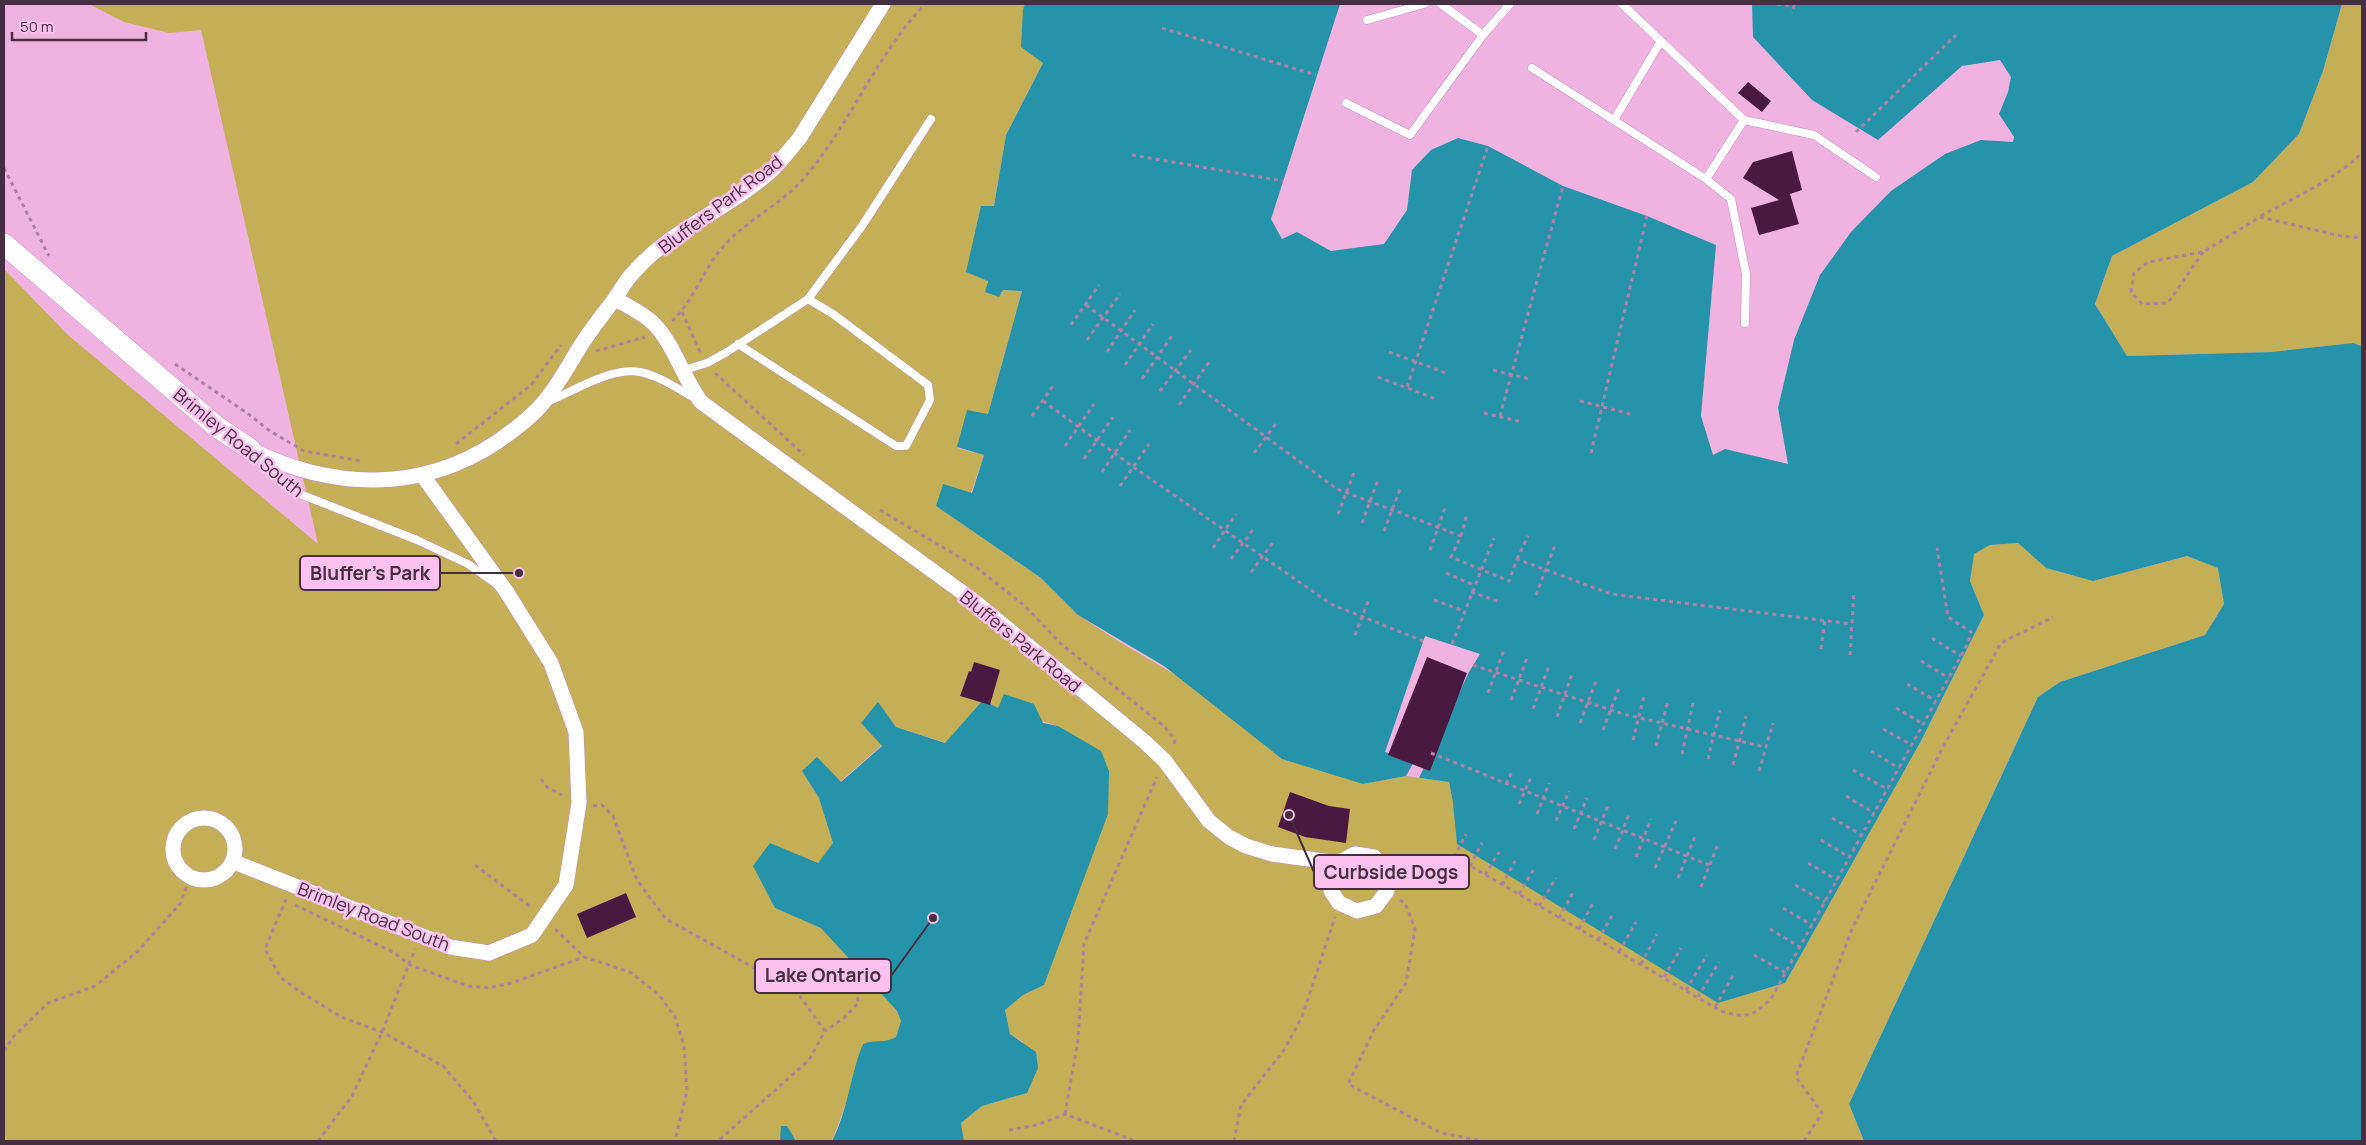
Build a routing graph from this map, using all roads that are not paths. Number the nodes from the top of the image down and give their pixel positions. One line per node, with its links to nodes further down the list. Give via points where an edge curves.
1 (883, 4): 17 (street, Bluffers Park Road, via 786,156 771,171 653,254 632,273)
2 (1424, 4): 6 (lane)
3 (1441, 4): 7 (lane)
4 (1510, 4): 7 (lane)
5 (1622, 4): 8 (lane)
6 (1367, 20)
7 (1483, 35): 10 (lane, via 1410,134)
8 (1661, 41): 12 (lane); 13 (lane)
9 (1532, 68): 12 (lane)
10 (1346, 103)
11 (931, 119): 18 (lane, via 862,226)
12 (1614, 120): 15 (lane)
13 (1744, 120): 14 (lane, via 1814,135); 15 (lane)
14 (1876, 177)
15 (1706, 179): 19 (lane, via 1731,199 1746,274)
16 (4, 244): 24 (street, Brimley Road South, via 217,427)
17 (614, 299): 21 (street, Bluffers Park Road, via 652,322); 23 (street, Bluffers Park Road)
18 (808, 299): 20 (lane); 20 (lane, via 928,385 930,400 906,446 896,446)
19 (1745, 323)
20 (738, 344): 21 (lane, via 707,363)
21 (681, 371): 22 (street, Bluffers Park Road)
22 (701, 402): 23 (lane, Bluffers Park Road, via 654,376 629,371 608,376); 28 (street, Bluffers Park Road, via 974,601 1146,742 1209,821 1229,837 1272,854)
23 (543, 404): 25 (street, Bluffers Park Road, via 511,433 478,454)
24 (250, 449): 25 (street, Bluffers Park Road, via 294,468 336,478); 26 (lane, Brimley Road South, via 300,494 468,564)
25 (423, 476): 26 (street, Brimley Road South)
26 (506, 591): 27 (street, Brimley Road South, via 551,662 576,732 579,803 566,885 532,935 489,953 450,948)
27 (234, 862): 27 (street, via 219,877 210,880 190,877 174,860 175,836 191,820 201,818 222,823 235,839)
28 (1338, 863): 28 (street, Bluffers Park Road, via 1331,876 1331,891 1339,903 1357,911 1376,906 1387,891 1386,872 1374,857 1354,854)

